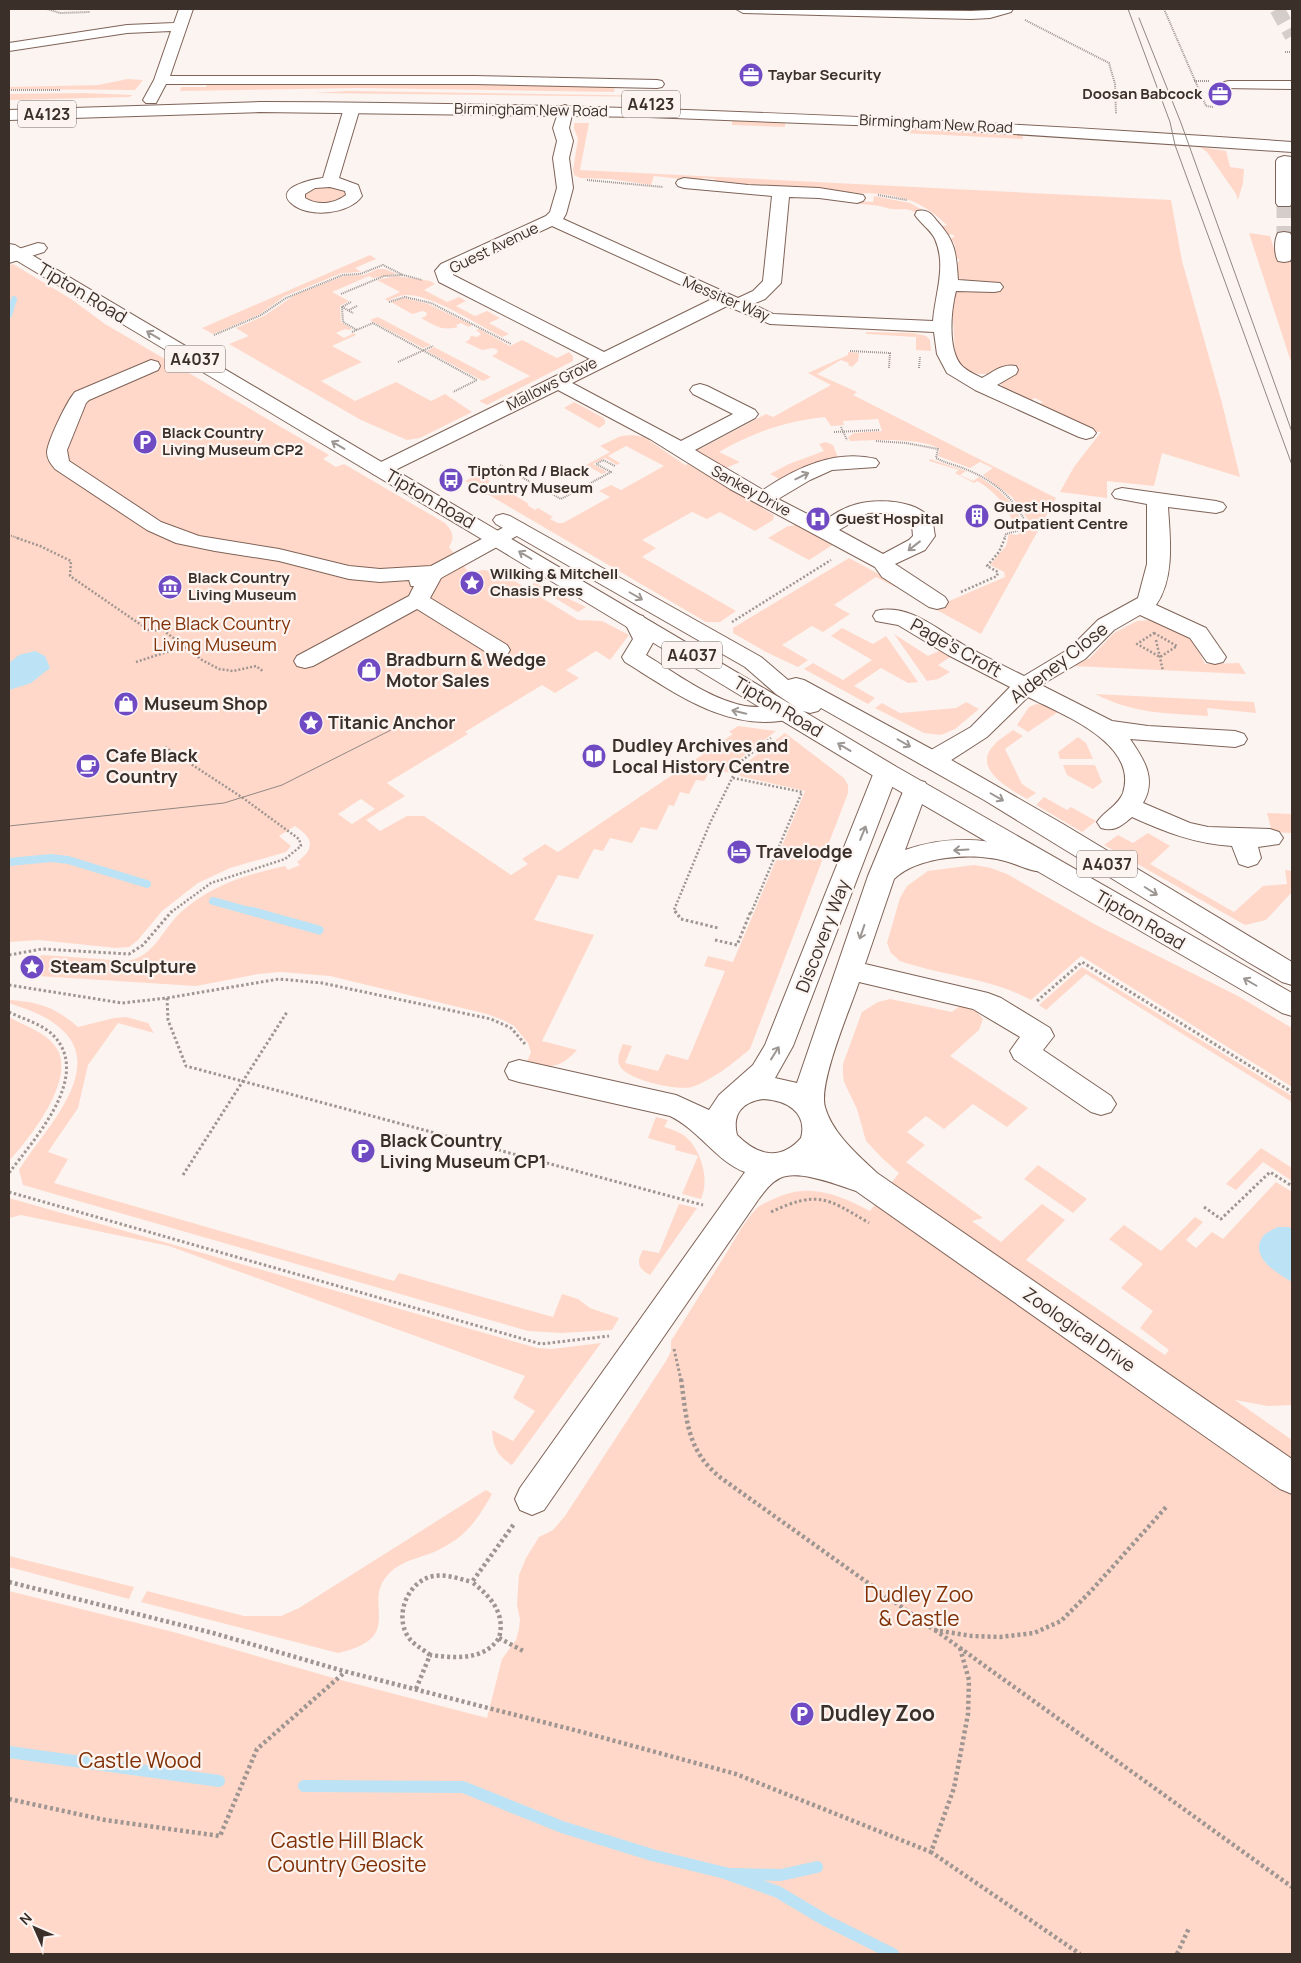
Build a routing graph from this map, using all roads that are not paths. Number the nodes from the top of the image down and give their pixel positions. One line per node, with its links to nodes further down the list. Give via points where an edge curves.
1 (186, 9): 4 (main road)
2 (743, 9): 3 (main road, via 971,15)
3 (1004, 10)
4 (178, 27): 5 (main road, via 38,39); 6 (main road)
5 (10, 47)
6 (161, 80): 9 (main road, Birmingham New Road); 12 (main road)
7 (1235, 82): 8 (main road)
8 (1284, 83)
9 (657, 84)
10 (9, 103): 12 (main road, Birmingham New Road / A4123)
11 (353, 103): 12 (main road, Birmingham New Road / A4123); 13 (main road, Birmingham New Road / A4123); 17 (main road, Birmingham New Road / A4123, via 597,102 756,107 1028,120); 20 (main road)
12 (149, 105): 15 (main road, Birmingham New Road / A4123)
13 (564, 110): 18 (main road, Birmingham New Road / A4123, via 939,124); 26 (main road, Guest Avenue, via 561,128 565,141 561,158 566,188 558,214)
14 (9, 111): 15 (main road)
15 (86, 112): 16 (main road, Birmingham New Road / A4123)
16 (9, 115)
17 (1292, 138)
18 (1292, 147)
19 (1292, 162): 24 (main road, via 1284,161)
20 (330, 182)
21 (684, 183): 22 (main road)
22 (781, 192): 23 (main road); 34 (main road, Mallows Grove, via 772,283 759,294)
23 (856, 198)
24 (1284, 203)
25 (923, 215): 32 (main road, via 943,238)
26 (552, 220): 34 (main road, Messiter Way); 37 (main road, Guest Avenue, via 447,268 445,278)
27 (9, 231): 29 (main road, Tipton Road / A4037)
28 (1284, 237): 31 (main road)
29 (38, 248): 30 (main road); 36 (main road, Tipton Road / A4037)
30 (12, 254): 36 (main road, Tipton Road / A4037, one-way to 30)
31 (1284, 257)
32 (949, 285): 33 (main road); 35 (main road)
33 (994, 287)
34 (731, 302): 35 (main road, Messiter Way, via 762,317 782,321); 37 (main road, Mallows Grove)
35 (942, 327): 43 (main road, via 946,354 954,368)
36 (179, 340): 38 (main road, Tipton Road / A4037, via 207,341); 41 (main road, Tipton Road / A4037)
37 (603, 359): 42 (main road, Mallows Grove)
38 (234, 363): 41 (main road); 47 (main road, Tipton Road / A4037)
39 (151, 366): 57 (main road, via 86,394 77,402 57,450 62,465 169,534 194,542 278,555 324,567 355,585 373,588 412,584)
40 (1009, 370): 43 (main road)
41 (216, 371): 49 (main road, Tipton Road / A4037, one-way to 41)
42 (557, 382): 46 (main road, Sankey Drive); 47 (main road, Mallows Grove)
43 (982, 386): 45 (main road)
44 (700, 390): 46 (main road, via 748,414)
45 (1086, 433)
46 (680, 450): 51 (main road, Sankey Drive)
47 (400, 461): 49 (main road, Mallows Grove); 55 (main road, Tipton Road / A4037)
48 (869, 463): 51 (main road, one-way to 48, via 846,452)
49 (380, 470): 55 (main road, Tipton Road / A4037)
50 (1122, 494): 52 (main road)
51 (764, 499): 54 (main road, Sankey Drive)
52 (1157, 499): 53 (main road); 60 (main road, via 1159,559 1151,593)
53 (1216, 507)
54 (824, 531): 56 (main road); 56 (main road, one-way to 56, via 862,508 894,508 918,519 924,536 917,545)
55 (508, 533): 57 (main road); 62 (main road, Tipton Road / A4037, one-way to 55); 71 (main road, Tipton Road / A4037, one-way to 71, via 747,658 784,689)
56 (883, 562): 59 (main road, via 890,572)
57 (433, 572): 58 (main road)
58 (418, 600): 63 (main road); 65 (main road)
59 (938, 602)
60 (1141, 607): 64 (main road, via 1198,633); 66 (main road, Aldeney Close, via 1106,625 1077,654)
61 (884, 616): 66 (main road, Page's Croft, via 904,619 922,628)
62 (636, 621): 67 (main road, Tipton Road / A4037); 67 (main road, one-way to 62, via 749,714 725,708 709,702 633,657 644,638)
63 (499, 650)
64 (1215, 657)
65 (304, 662)
66 (1025, 687): 68 (main road, Page's Croft); 71 (main road, Aldeney Close, via 979,732)
67 (787, 713): 70 (main road, Tipton Road / A4037, one-way to 67)
68 (1106, 728): 69 (main road, via 1148,734); 72 (main road, via 1126,748 1136,772 1137,785 1119,814 1245,848)
69 (1235, 737)
70 (886, 772): 71 (main road, Tipton Road / A4037); 74 (main road, Discovery Way, one-way to 70)
71 (920, 773): 73 (main road, Tipton Road / A4037); 75 (main road, Discovery Way); 77 (main road, Tipton Road / A4037, one-way to 77, via 955,773)
72 (1270, 838)
73 (1043, 864): 75 (main road, one-way to 75, via 1002,852 937,851 893,866); 78 (main road, Tipton Road / A4037, one-way to 73)
74 (845, 878): 75 (main road); 80 (main road, Discovery Way, one-way to 74, via 762,1074 779,1046)
75 (879, 881): 76 (main road, Discovery Way, one-way to 76)
76 (849, 970): 81 (main road, via 991,1005 1040,1036 1024,1051); 83 (main road, Discovery Way, via 812,1079)
77 (1292, 975)
78 (1292, 1006)
79 (519, 1071): 82 (main road)
80 (741, 1093): 82 (main road, via 710,1103); 83 (main road, via 761,1087 786,1090 800,1097); 84 (main road, Discovery Way, via 726,1105 720,1118 720,1128)
81 (1101, 1104)
82 (676, 1106): 84 (main road, via 699,1118)
83 (814, 1116): 85 (main road, Discovery Way, via 816,1139 809,1150); 86 (main road, Zoological Drive, via 843,1159)
84 (728, 1145): 85 (main road, Discovery Way, via 752,1162); 87 (main road, via 739,1170)
85 (782, 1164): 86 (main road, Zoological Drive, via 814,1166); 87 (main road, via 764,1172)
86 (866, 1182): 88 (main road, Zoological Drive)
87 (742, 1215): 89 (main road, via 660,1337 622,1349)
88 (1292, 1478)
89 (532, 1499)

